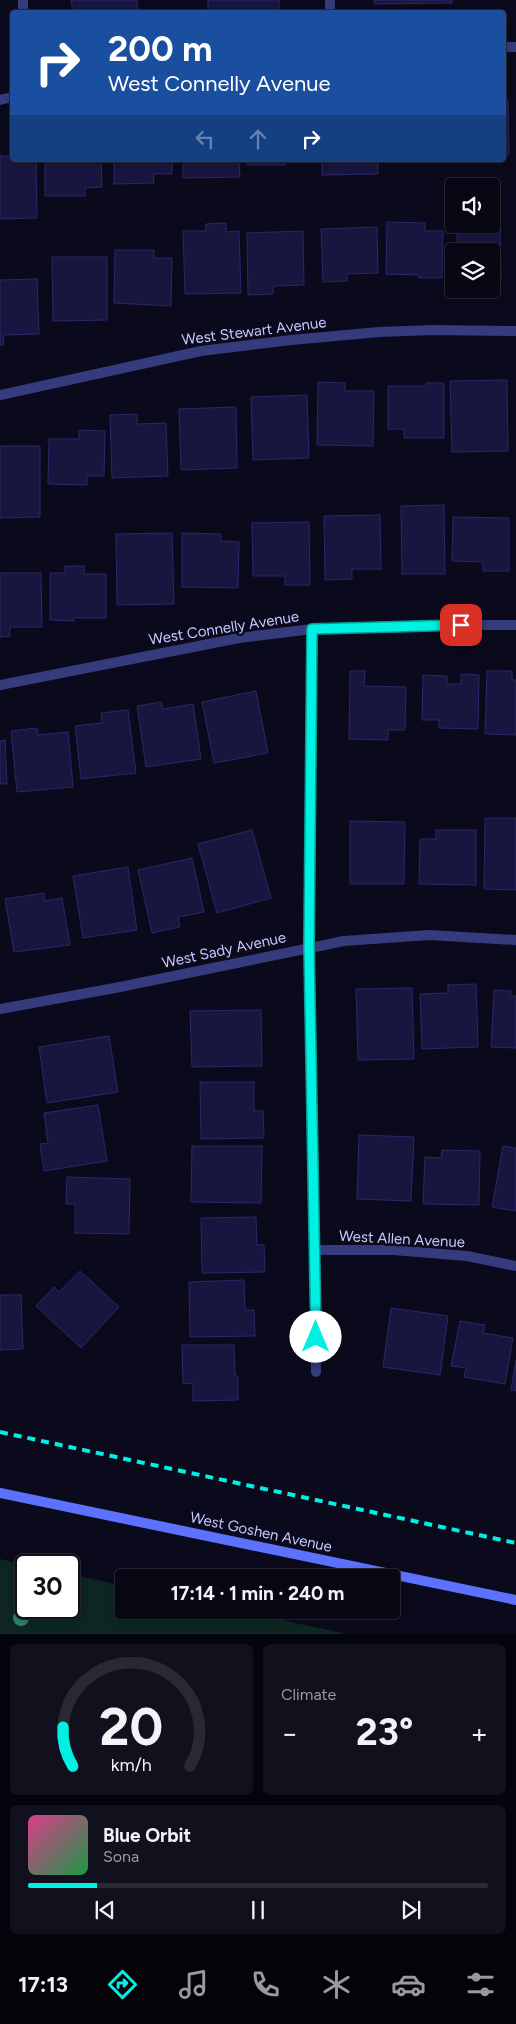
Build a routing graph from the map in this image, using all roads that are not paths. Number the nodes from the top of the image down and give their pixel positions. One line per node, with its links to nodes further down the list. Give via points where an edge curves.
1 (516, 331): 2 (street, West Stewart Avenue, via 379,332 201,351)
2 (0, 395)
3 (516, 625): 4 (street, West Connelly Avenue)
4 (312, 629): 5 (street, West Connelly Avenue, via 239,638); 7 (street)
5 (0, 685)
6 (516, 940): 7 (street, West Sady Avenue, via 429,935)
7 (309, 947): 8 (street, West Sady Avenue); 9 (street)
8 (0, 1009)
9 (315, 1250): 10 (street, West Allen Avenue, via 421,1252 467,1256); 11 (street)
10 (516, 1266)
11 (316, 1372)
12 (0, 1493): 13 (main road, West Goshen Avenue)
13 (516, 1600)

